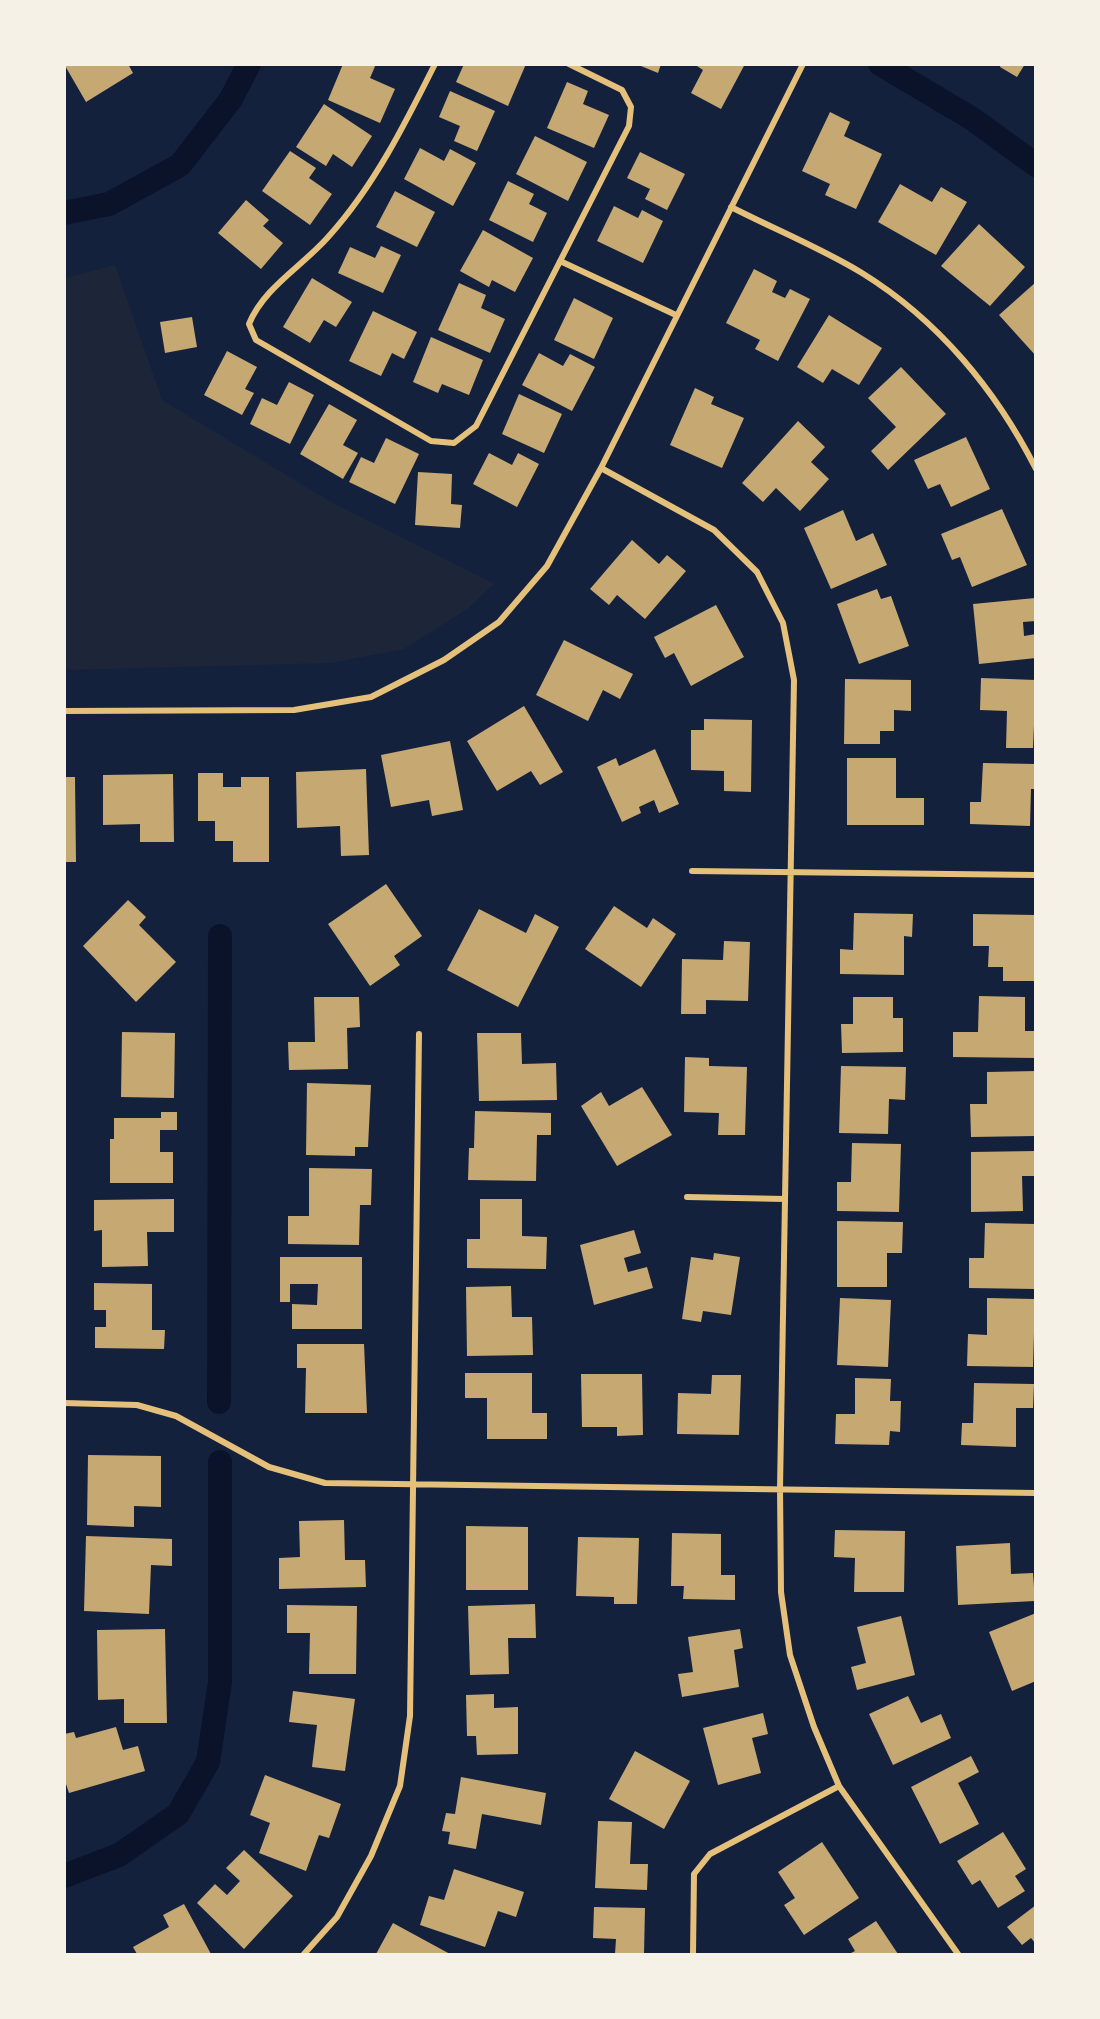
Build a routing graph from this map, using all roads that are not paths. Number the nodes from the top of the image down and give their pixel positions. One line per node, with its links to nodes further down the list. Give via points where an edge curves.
1 (435, 64): 5 (street, via 390,152 329,236 256,306 249,324 256,340 431,441 454,442 476,426)
2 (569, 64): 5 (street, via 622,90 631,106 629,126)
3 (803, 64): 4 (street)
4 (731, 207): 6 (street); 8 (street, via 862,273 931,325 981,380 1021,440)
5 (560, 261): 6 (street)
6 (676, 315): 7 (street)
7 (601, 468): 9 (street, via 547,566 499,622 444,660 371,697 294,710); 11 (street, via 714,530 757,572 783,623 794,680)
8 (1035, 469)
9 (64, 711)
10 (692, 871): 11 (street)
11 (790, 871): 12 (street); 15 (street)
12 (1035, 875)
13 (419, 1034): 17 (street)
14 (687, 1197): 15 (street)
15 (785, 1199): 18 (street)
16 (64, 1403): 17 (street, via 137,1405 176,1416 269,1467 325,1483)
17 (412, 1483): 18 (street); 21 (street, via 410,1716 400,1786 371,1856 337,1917)
18 (780, 1488): 19 (street); 20 (street, via 782,1592 790,1655)
19 (1035, 1493)
20 (839, 1786): 22 (street, via 710,1854 694,1874); 23 (street)
21 (304, 1954)
22 (693, 1954)
23 (958, 1954)

